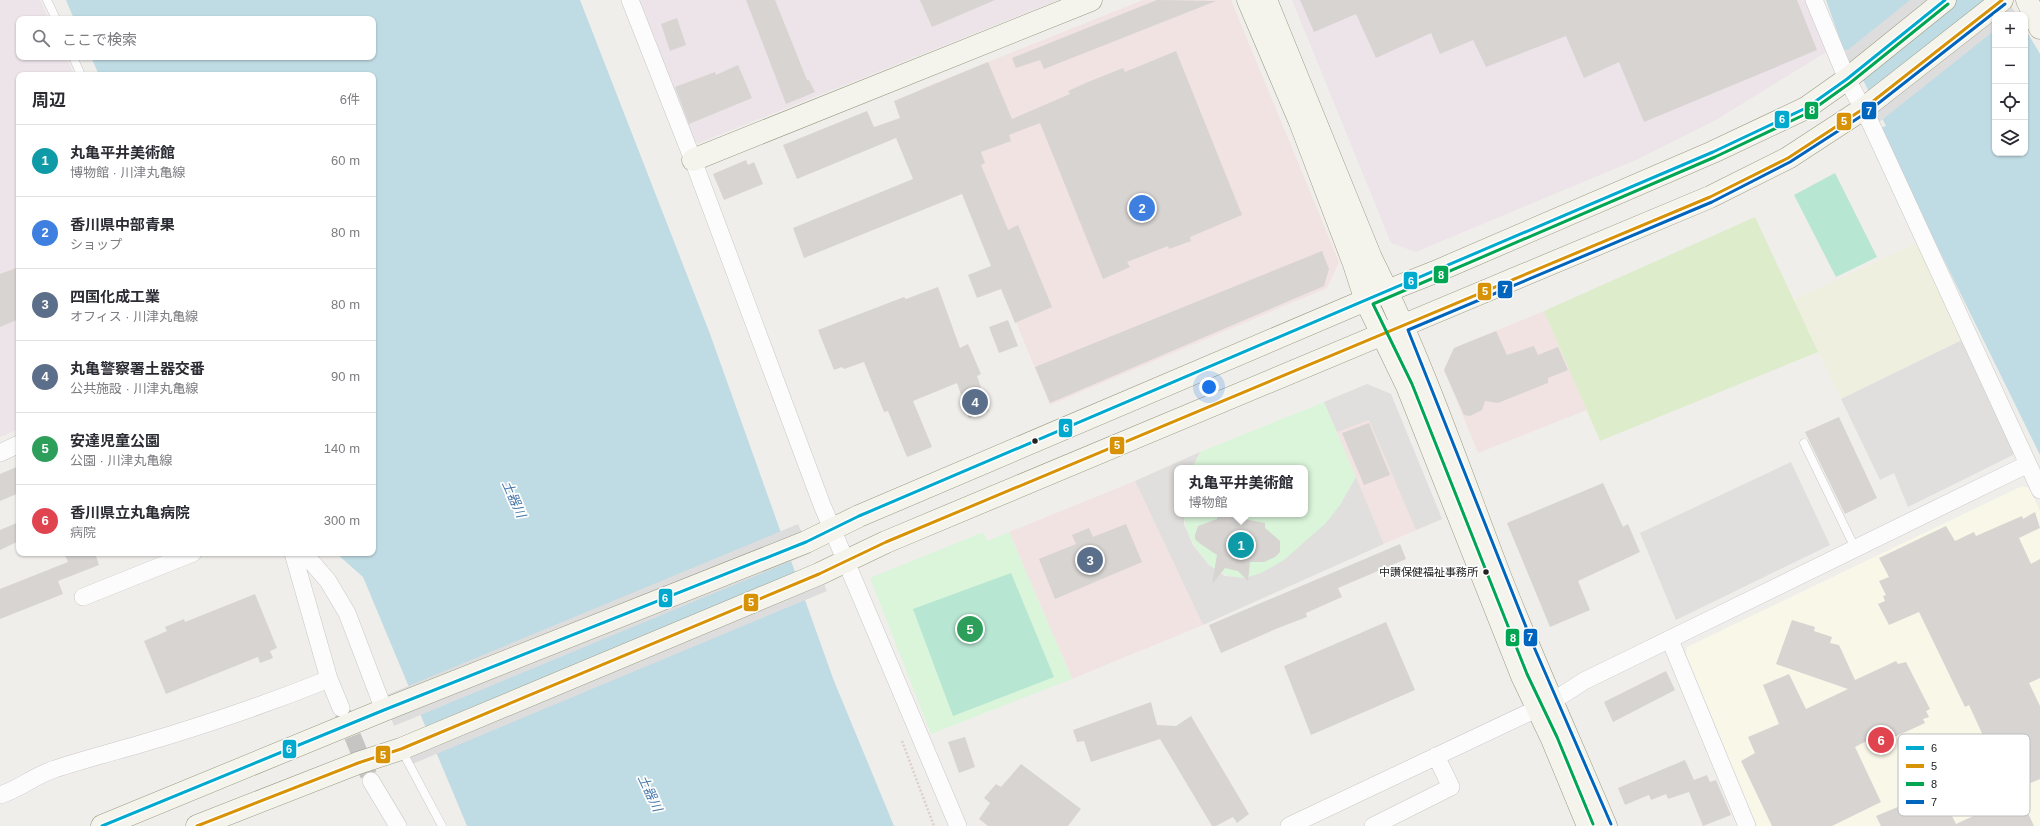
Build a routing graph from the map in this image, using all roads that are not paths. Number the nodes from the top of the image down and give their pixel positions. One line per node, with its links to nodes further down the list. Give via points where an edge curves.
1 (47, 0): 10 (lane)
2 (630, 0): 16 (street)
3 (1091, 0): 16 (main road)
4 (1248, 0): 18 (main road, via 1300,122)
5 (1266, 0): 17 (main road, via 1368,251)
6 (1814, 0): 14 (street)
7 (1945, 0): 14 (main road)
8 (2002, 0): 15 (main road)
9 (2027, 0): 11 (main road)
10 (55, 16)
11 (2040, 28)
12 (74, 60): 13 (lane)
13 (80, 72)
14 (1851, 75): 15 (street); 17 (main road, via 1806,108 1713,152)
15 (1866, 106): 19 (main road, via 1788,158 1710,197); 24 (street)
16 (693, 160): 26 (street)
17 (1388, 291): 18 (main road); 19 (main road)
18 (1366, 301): 20 (main road); 26 (main road, via 859,516)
19 (1402, 327): 20 (main road); 35 (main road, via 1529,648)
20 (1382, 335): 31 (main road, via 1160,426 886,542); 35 (main road, via 1407,386 1522,676)
21 (1804, 443): 27 (lane)
22 (16, 445): 23 (street)
23 (0, 453)
24 (2028, 464): 25 (street); 27 (street)
25 (2040, 490)
26 (832, 530): 31 (street); 37 (main road)
27 (1855, 548): 33 (street)
28 (186, 556): 32 (street)
29 (294, 556): 34 (street)
30 (307, 556): 37 (street, via 328,581 347,613)
31 (847, 561): 38 (main road); 47 (street)
32 (83, 597)
33 (1670, 640): 35 (street, via 1584,681); 51 (street)
34 (329, 679): 36 (street); 41 (street, via 275,700 53,770 16,790)
35 (1546, 705): 39 (street); 49 (main road); 50 (main road)
36 (341, 708)
37 (384, 710): 43 (main road)
38 (401, 749): 44 (main road, via 358,763); 46 (lane)
39 (1436, 756): 42 (street); 48 (street, via 1451,787)
40 (372, 781): 45 (street)
41 (0, 794)
42 (1292, 825)
43 (102, 826)
44 (197, 826)
45 (398, 826)
46 (442, 826)
47 (958, 826)
48 (1373, 826)
49 (1588, 826)
50 (1606, 826)
51 (1747, 826)

